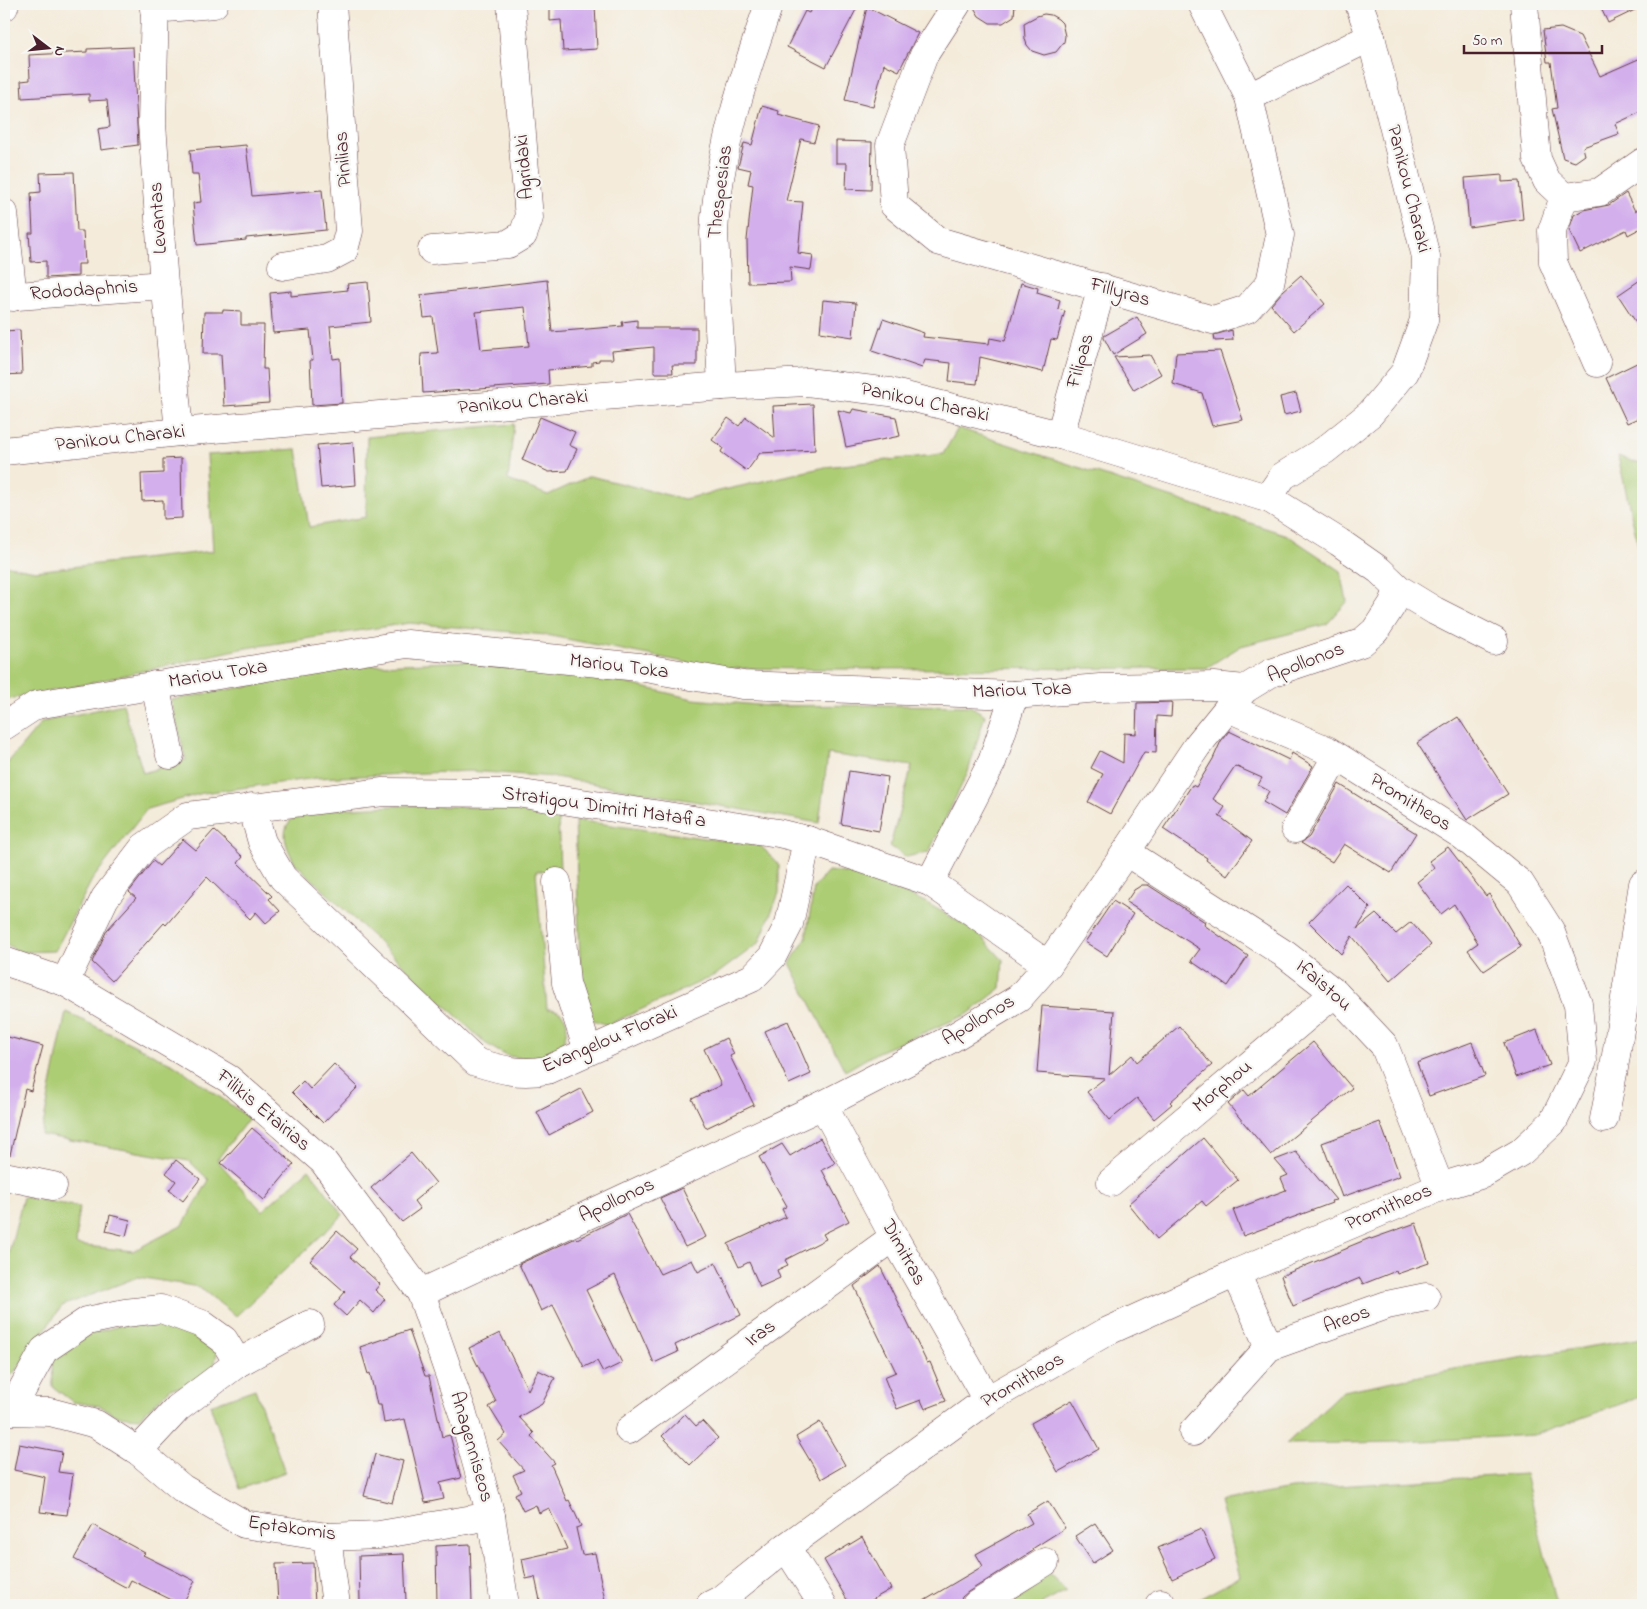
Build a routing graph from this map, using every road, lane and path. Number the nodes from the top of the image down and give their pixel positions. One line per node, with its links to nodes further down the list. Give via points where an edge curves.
1 (214, 4): 9 (street)
2 (332, 4): 16 (street, Pinilias, via 349,231 344,250 327,259)
3 (511, 4): 15 (street, Agridaki, via 529,218 523,235 508,244)
4 (768, 4): 21 (street, Thespesias, via 725,146 715,209)
5 (958, 4): 18 (street, Fillyras, via 924,55 890,145 894,205 938,241)
6 (1202, 4): 11 (street, Fillyras)
7 (1359, 4): 10 (street, Panikou Charaki)
8 (1524, 4): 13 (street, via 1538,160 1547,182)
9 (155, 6): 17 (street, Levantas, via 152,124)
10 (1371, 37): 11 (street); 25 (street, Panikou Charaki, via 1426,257 1424,320 1404,372 1370,414 1325,450 1283,476)
11 (1249, 97): 18 (street, Fillyras, via 1280,235 1270,283 1247,309 1213,320)
12 (1643, 162): 13 (street, via 1600,192)
13 (1564, 197): 20 (street, via 1552,231 1552,262)
14 (4, 213): 19 (street)
15 (432, 250)
16 (282, 266)
17 (164, 285): 19 (street, Rododaphnis); 22 (street, Levantas)
18 (1102, 287): 23 (street, Filipas)
19 (8, 297)
20 (1597, 363)
21 (722, 386): 22 (street, Panikou Charaki); 23 (street, Panikou Charaki, via 807,382 890,392)
22 (179, 432): 24 (street, Panikou Charaki)
23 (1060, 435): 25 (street, Panikou Charaki)
24 (4, 451)
25 (1270, 499): 26 (street, via 1339,542)
26 (1399, 588): 27 (street); 30 (street, Apollonos, via 1375,631 1361,643 1271,673)
27 (1494, 640)
28 (155, 686): 29 (street, Mariou Toka, via 407,644 638,667 743,685); 31 (street, Mariou Toka, via 36,705); 32 (street)
29 (1014, 695): 30 (street, Mariou Toka, via 1100,688 1214,686); 39 (street, via 992,762)
30 (1237, 699): 33 (street, Promitheos); 37 (street, Apollonos, via 1197,746)
31 (4, 727)
32 (170, 755)
33 (1336, 757): 35 (street); 46 (street, Promitheos, via 1463,836 1520,883 1550,930 1578,1004)
34 (252, 807): 36 (street, Stratigou Dimitri Matafia, via 383,792 516,793); 43 (street, Stratigou Dimitri Matafia, via 188,816 144,847 105,898); 45 (street, Evangelou Floraki, via 262,842 283,878 476,1062 508,1072 531,1073 547,1070)
35 (1295, 829)
36 (807, 840): 39 (street, Stratigou Dimitri Matafia); 45 (street, Evangelou Floraki, via 789,924 772,957 752,978)
37 (1126, 852): 42 (street, Apollonos); 44 (street, Ifaistou, via 1286,955)
38 (557, 882): 45 (street, via 566,983)
39 (930, 882): 42 (street, Stratigou Dimitri Matafia)
40 (1643, 884): 47 (street)
41 (4, 960): 43 (street, Filikis Etairias)
42 (1048, 965): 48 (street, Apollonos, via 1019,998 949,1040)
43 (65, 982): 56 (street, Filikis Etairias, via 229,1080 323,1161)
44 (1335, 993): 51 (street, Morphou); 53 (street, Ifaistou, via 1384,1045)
45 (588, 1050)
46 (1583, 1061): 47 (street); 53 (street, Promitheos, via 1553,1122 1520,1152 1483,1174)
47 (1614, 1068): 49 (street)
48 (823, 1105): 54 (street, Dimitras); 56 (street, Apollonos)
49 (1604, 1119)
50 (4, 1176): 52 (street)
51 (1111, 1182)
52 (53, 1186)
53 (1440, 1187): 55 (street, Promitheos)
54 (894, 1237): 61 (street, Dimitras); 63 (street, Iras)
55 (1236, 1273): 59 (street); 61 (street, Promitheos, via 1106,1332)
56 (421, 1293): 66 (street, Anagenniseos, via 462,1414)
57 (1426, 1297): 59 (street, Areos, via 1387,1305)
58 (310, 1324): 60 (street)
59 (1269, 1347): 64 (street, Areos)
60 (238, 1363): 62 (street, via 224,1340 202,1324 161,1309 125,1313 87,1321 44,1350); 65 (street, via 178,1408)
61 (987, 1400): 68 (street, Promitheos)
62 (8, 1411): 65 (street, Eptakomis, via 50,1412 96,1424)
63 (629, 1430)
64 (1193, 1432)
65 (138, 1450): 67 (street, Eptakomis, via 182,1488 244,1524)
66 (491, 1516): 67 (street, Eptakomis, via 379,1535); 71 (street, Anagenniseos)
67 (327, 1537): 70 (street)
68 (786, 1546): 72 (street, Promitheos); 73 (street)
69 (1044, 1562): 74 (street)
70 (336, 1605)
71 (505, 1605)
72 (710, 1605)
73 (823, 1605)
74 (976, 1605)

